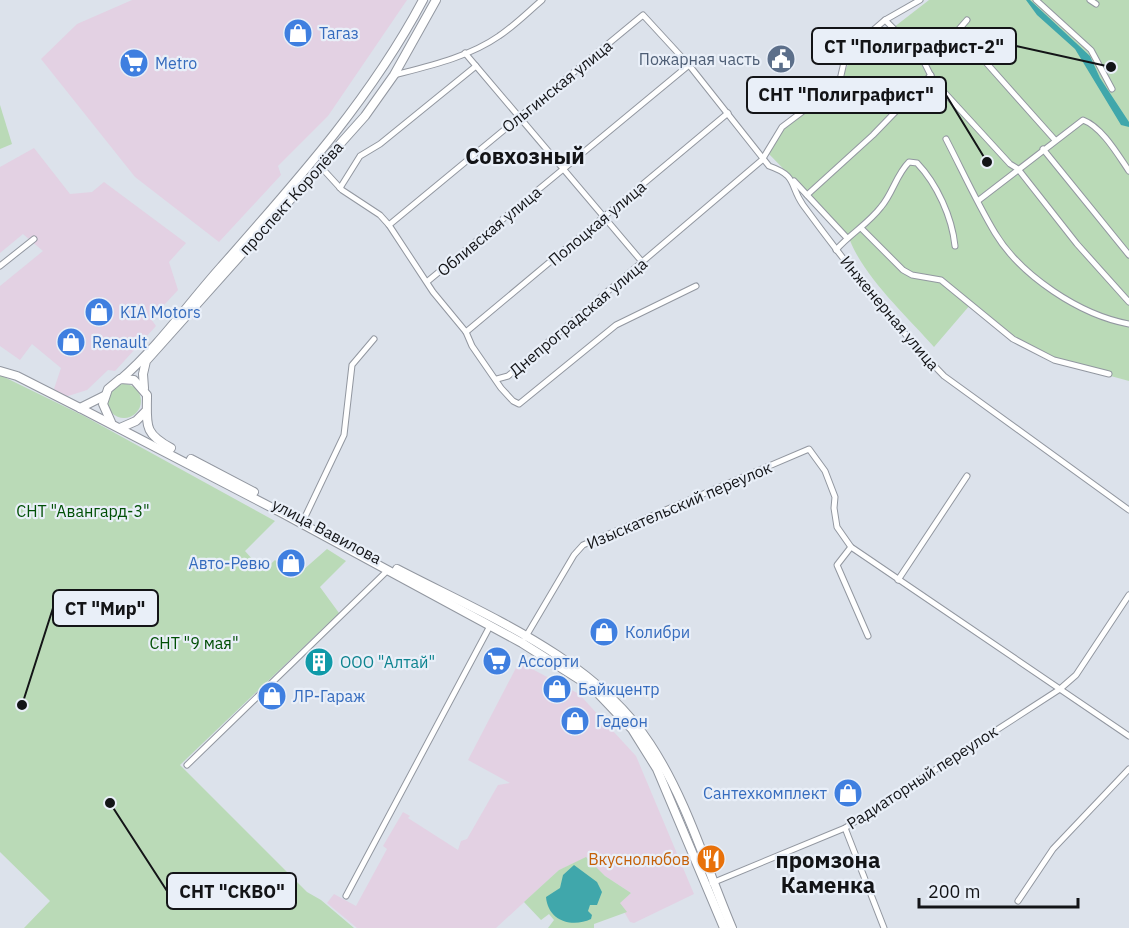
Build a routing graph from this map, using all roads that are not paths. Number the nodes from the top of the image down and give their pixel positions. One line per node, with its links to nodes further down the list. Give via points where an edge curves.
1 (423, 0): 50 (main road, проспект Королёва, via 382,71 348,117 274,207)
2 (436, 0): 15 (main road, проспект Королёва)
3 (542, 0): 11 (street, via 498,37)
4 (920, 0): 8 (street, Днепроградская улица)
5 (1036, 0): 17 (street, via 1091,50)
6 (1090, 0): 7 (street)
7 (1096, 4)
8 (885, 20): 12 (street); 23 (street, Днепроградская улица, via 845,58 839,84 782,127)
9 (967, 20): 12 (street, via 938,53)
10 (974, 50): 21 (street)
11 (465, 53): 14 (street); 15 (street)
12 (925, 61): 16 (street)
13 (689, 65): 18 (street); 19 (street, Ольгинская улица, via 643,15); 25 (street, Обливская улица)
14 (476, 66): 19 (street); 29 (street, via 360,156)
15 (394, 75): 24 (main road, проспект Королёва, via 365,116)
16 (931, 75): 26 (street); 30 (street)
17 (1112, 89)
18 (728, 113): 23 (street); 32 (street, Полоцкая улица)
19 (519, 117): 25 (street); 33 (street, Ольгинская улица)
20 (946, 139): 31 (street)
21 (1055, 140): 22 (street); 27 (street, via 1079,121 1089,122)
22 (1043, 149): 26 (street); 39 (street)
23 (762, 159): 28 (street); 40 (street, Днепроградская улица)
24 (320, 166): 29 (street); 52 (main road, проспект Королёва, via 146,361 142,374)
25 (564, 169): 32 (street); 42 (street, Обливская улица)
26 (1018, 169): 31 (street); 44 (street)
27 (1129, 171)
28 (793, 180): 30 (street); 38 (street, Инженерная улица, via 797,196)
29 (340, 188): 33 (street)
30 (807, 195): 36 (street)
31 (979, 200): 45 (street, via 1012,257 1034,276 1077,307)
32 (604, 217): 40 (street); 46 (street, Полоцкая улица)
33 (389, 225): 42 (street)
34 (862, 229): 36 (street); 37 (street, via 884,204 899,172 909,162 917,163 926,172 953,225); 49 (street, via 903,270 941,280 1012,339 1054,360)
35 (34, 238): 41 (street)
36 (847, 238): 38 (street)
37 (955, 246)
38 (836, 250): 58 (street, Инженерная улица, via 944,376)
39 (1129, 255)
40 (643, 263): 51 (street, Днепроградская улица, via 508,376)
41 (0, 266)
42 (428, 281): 46 (street)
43 (696, 286): 51 (street, Днепроградская улица, via 616,325 519,404)
44 (1129, 302)
45 (1129, 324)
46 (466, 332): 51 (street)
47 (374, 339): 59 (street, via 352,365 344,435)
48 (0, 371): 54 (main road, улица Вавилова)
49 (1109, 374)
50 (120, 379): 52 (main road, via 134,380); 53 (main road)
51 (497, 379)
52 (144, 389): 55 (main road, улица Вавилова)
53 (104, 396): 54 (main road); 56 (main road, via 104,411)
54 (80, 408): 56 (main road, улица Вавилова)
55 (145, 412): 56 (main road, via 136,421); 59 (main road, улица Вавилова, via 149,432 157,441)
56 (117, 426): 61 (main road, улица Вавилова)
57 (967, 476): 62 (street)
58 (1129, 510)
59 (304, 519): 66 (main road, улица Вавилова)
60 (851, 548): 62 (street); 65 (street, via 837,565); 66 (street, Изыскательский переулок, via 837,527 835,497 825,471 809,448 583,545)
61 (388, 570): 64 (main road, улица Вавилова); 69 (street)
62 (898, 580): 67 (street)
63 (1129, 595): 67 (street, Радиаторный переулок, via 1076,675)
64 (490, 626): 66 (main road, улица Вавилова); 73 (street)
65 (868, 636)
66 (524, 640): 72 (main road, улица Вавилова, via 596,684 637,725 673,786)
67 (1060, 689): 68 (street); 71 (street, Радиаторный переулок)
68 (1129, 736)
69 (187, 765)
70 (1129, 769): 74 (street, via 1053,849)
71 (845, 828): 72 (street, Радиаторный переулок); 77 (street)
72 (709, 884): 75 (main road, улица Вавилова); 76 (main road, улица Вавилова)
73 (346, 896)
74 (1018, 901)
75 (724, 928)
76 (732, 928)
77 (884, 928)

